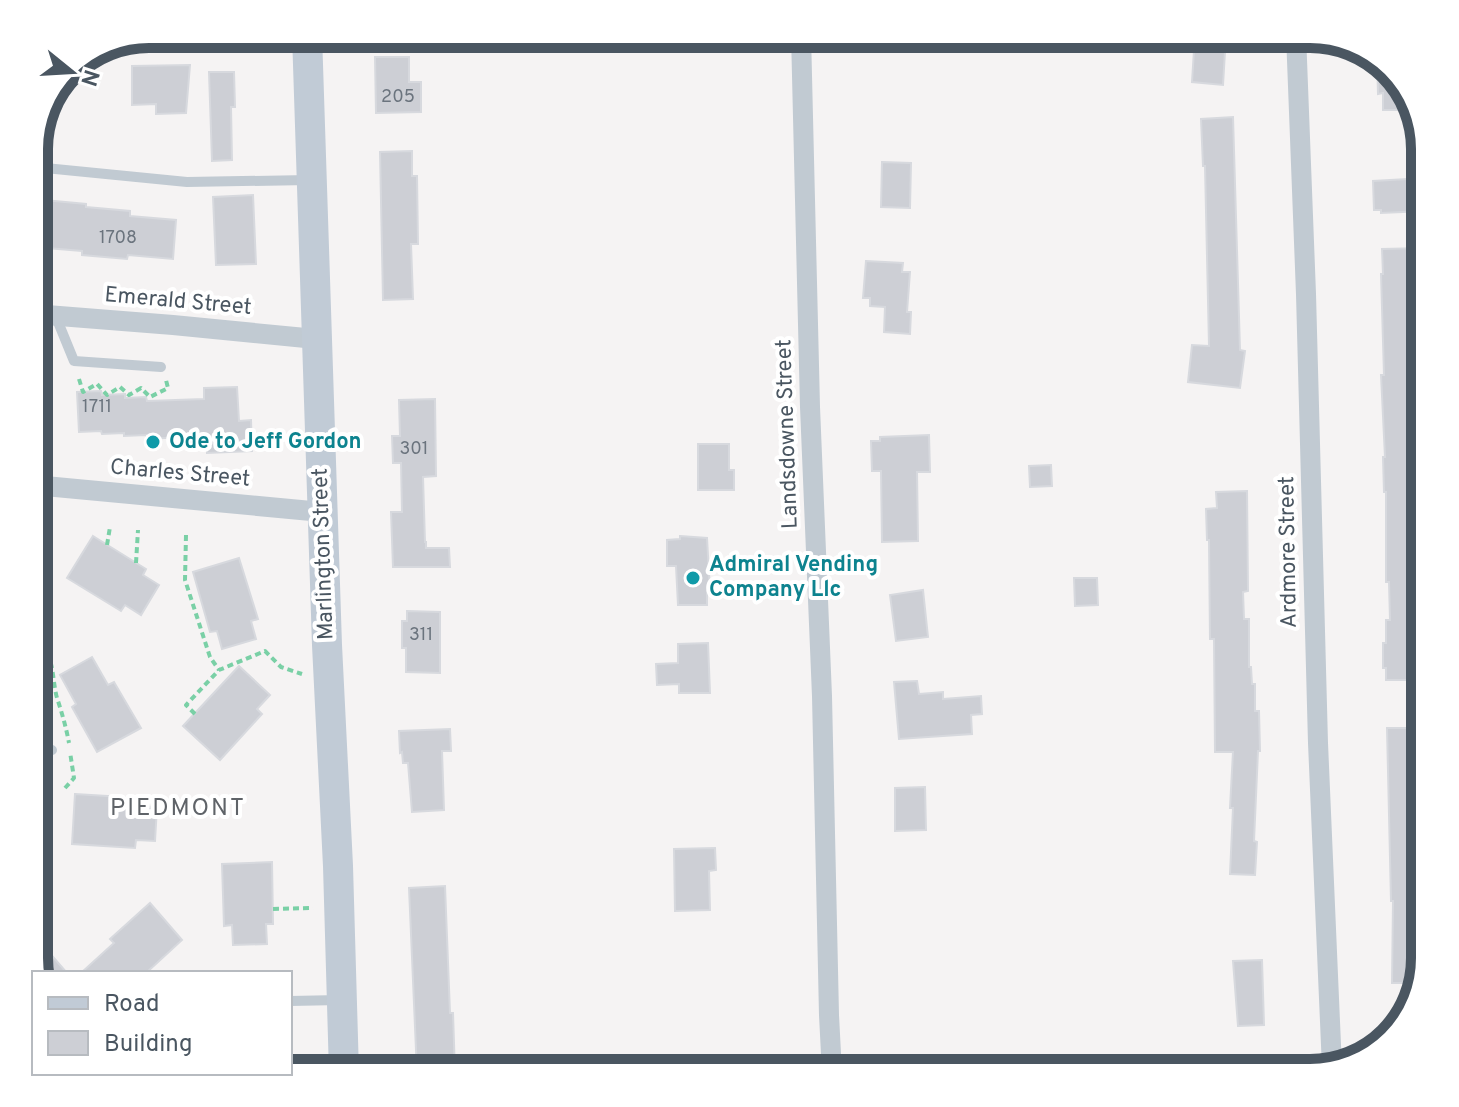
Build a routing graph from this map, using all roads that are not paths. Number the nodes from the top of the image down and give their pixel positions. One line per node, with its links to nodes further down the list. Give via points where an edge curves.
1 (307, 48): 5 (street, Marlington Street)
2 (801, 48): 18 (street, Landsdowne Street)
3 (1297, 48): 16 (street, Ardmore Street)
4 (48, 168): 5 (lane, via 187,182)
5 (311, 180): 8 (street, Marlington Street)
6 (48, 315): 7 (street, Emerald Street)
7 (55, 315): 8 (street, Emerald Street); 9 (lane, via 74,361)
8 (316, 339): 11 (street, Marlington Street)
9 (161, 367)
10 (48, 486): 11 (street, Charles Street)
11 (322, 512): 14 (street, Marlington Street)
12 (52, 750): 13 (lane)
13 (48, 751)
14 (342, 1000): 15 (lane); 17 (street, Marlington Street)
15 (292, 1001)
16 (1332, 1057)
17 (344, 1059)
18 (831, 1059)

